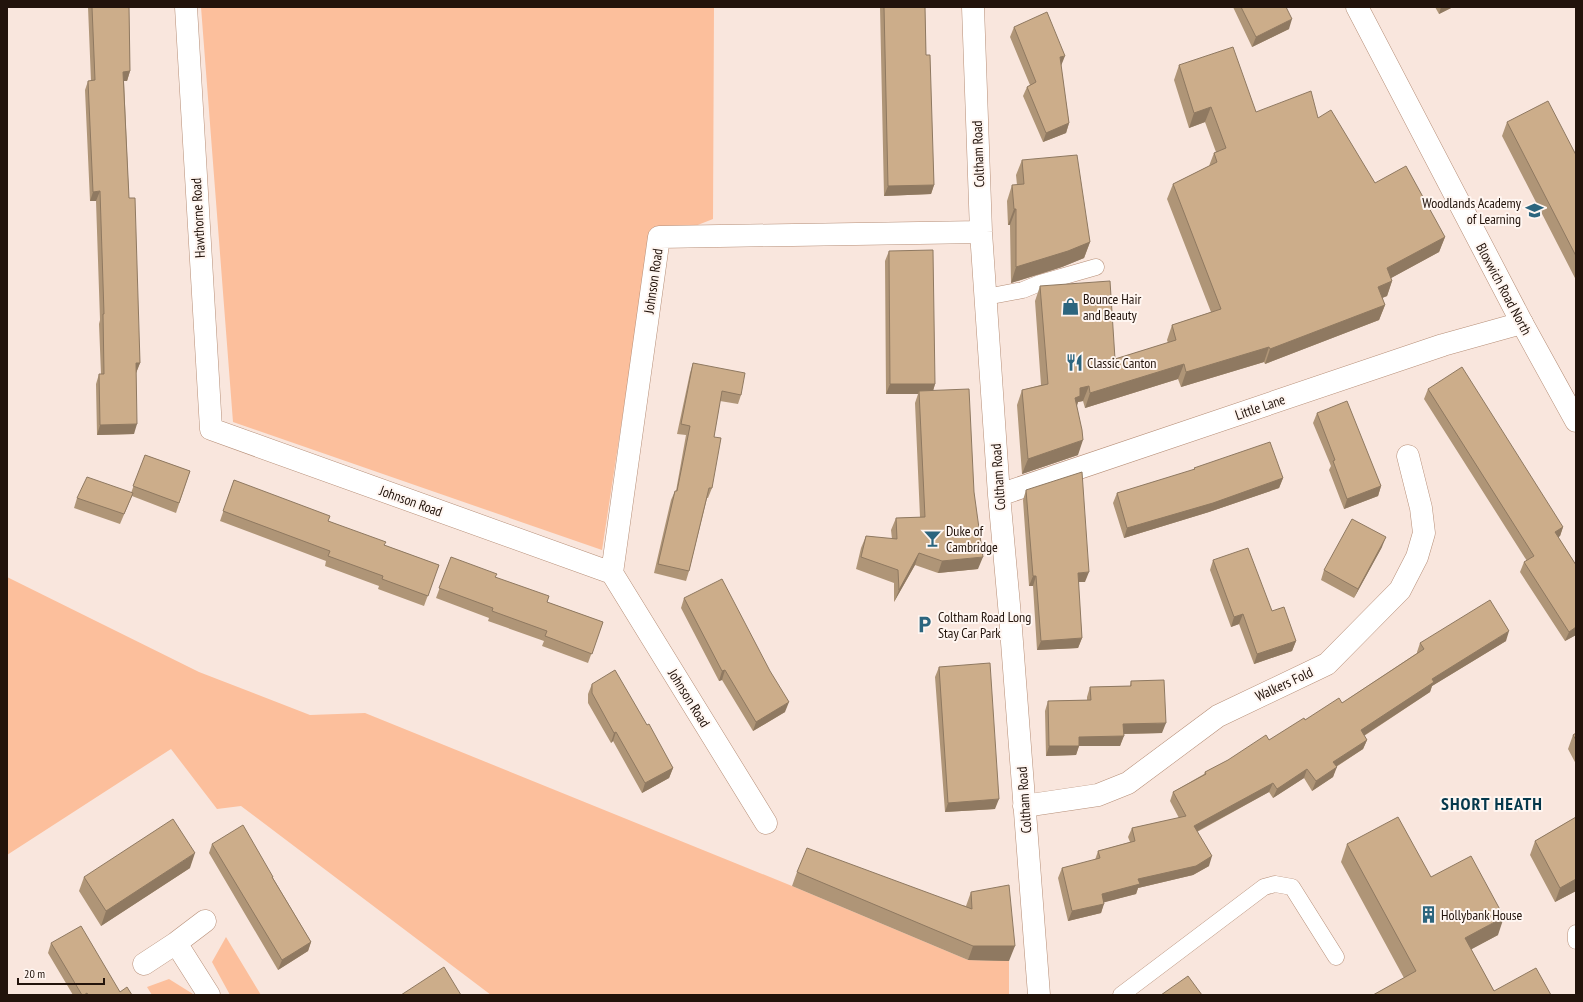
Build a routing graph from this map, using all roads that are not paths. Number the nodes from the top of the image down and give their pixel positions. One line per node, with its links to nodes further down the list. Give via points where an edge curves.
1 (186, 7): 9 (street, Hawthorne Road)
2 (973, 7): 4 (street, Coltham Road)
3 (1357, 7): 7 (street, Bloxwich Road North)
4 (981, 232): 6 (street, Coltham Road); 12 (street, Johnson Road, via 659,237)
5 (1096, 267): 6 (lane, via 1023,290)
6 (986, 297): 11 (street, Coltham Road)
7 (1522, 323): 8 (street, Bloxwich Road North); 11 (street, Little Lane, via 1443,345)
8 (1576, 421)
9 (210, 429): 12 (street, Johnson Road)
10 (1408, 456): 13 (street, Walkers Fold, via 1421,508 1424,533 1417,556 1400,590 1327,664 1218,716 1128,783 1098,795)
11 (999, 495): 13 (street, Coltham Road)
12 (612, 572): 14 (street, Johnson Road)
13 (1024, 806): 22 (street, Coltham Road)
14 (766, 823)
15 (205, 921): 18 (street)
16 (1576, 934): 17 (lane)
17 (1576, 941)
18 (176, 943): 20 (street); 21 (street)
19 (1336, 957): 23 (lane, via 1292,887 1276,884 1264,887)
20 (144, 964)
21 (209, 995)
22 (1039, 995)
23 (1121, 995)

